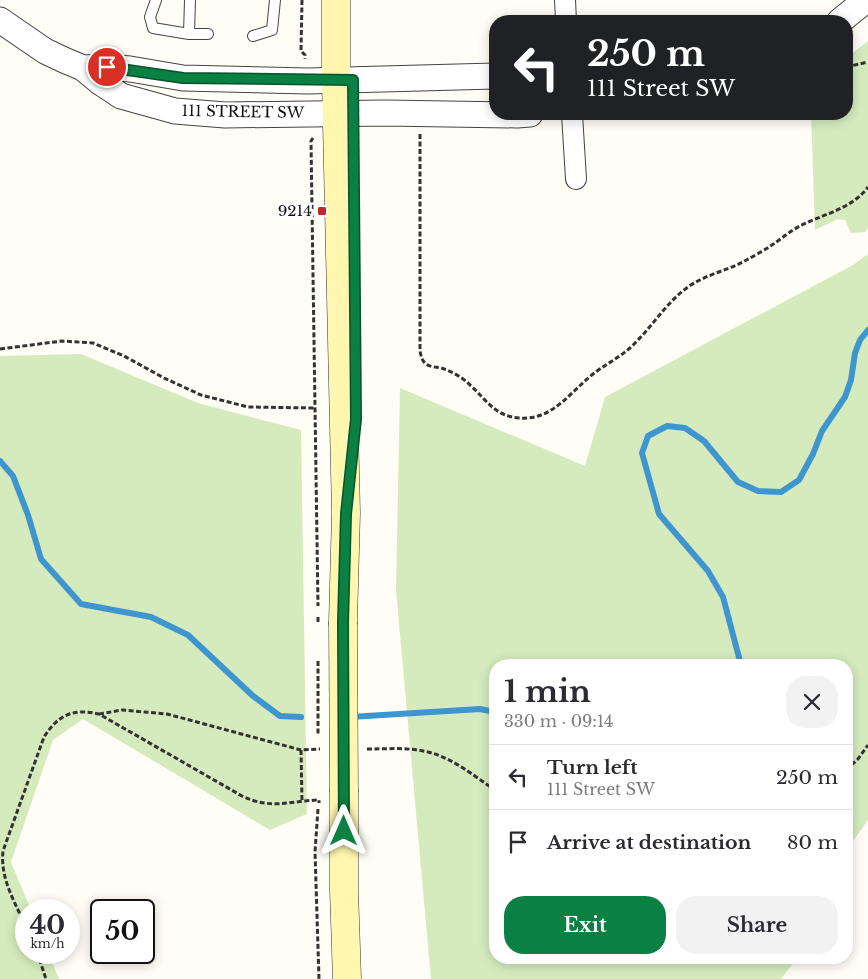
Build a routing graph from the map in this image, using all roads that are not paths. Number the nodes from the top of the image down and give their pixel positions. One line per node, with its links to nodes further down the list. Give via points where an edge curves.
1 (156, 0): 11 (lane, via 150,17 153,28)
2 (190, 0): 11 (lane)
3 (275, 0): 13 (lane, via 272,30)
4 (336, 0): 16 (main road)
5 (354, 0): 16 (main road)
6 (565, 0): 8 (street)
7 (866, 0): 9 (street)
8 (566, 15)
9 (847, 15)
10 (0, 20): 14 (street, via 45,50)
11 (189, 34): 12 (lane)
12 (208, 34)
13 (253, 36)
14 (83, 68): 16 (street, via 130,69 183,78); 17 (street, 111 STREET SW, via 121,96 175,111 225,115)
15 (489, 76): 16 (street)
16 (345, 80): 17 (main road)
17 (346, 114): 18 (street, 111 STREET SW); 21 (main road, bridge, via 346,514 330,618 344,792)
18 (489, 115)
19 (572, 120): 20 (street)
20 (576, 179)
21 (347, 979)

